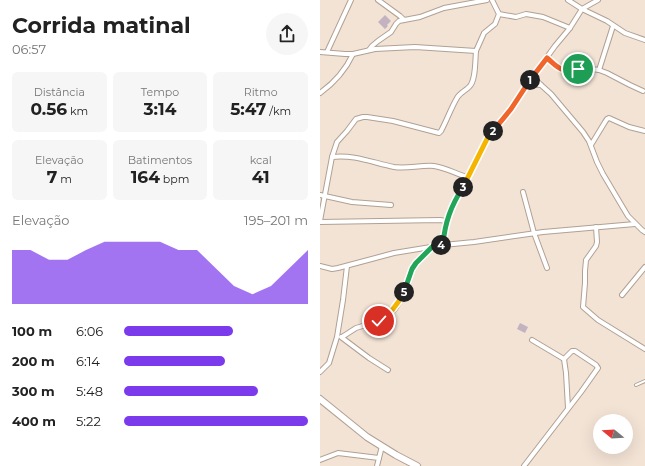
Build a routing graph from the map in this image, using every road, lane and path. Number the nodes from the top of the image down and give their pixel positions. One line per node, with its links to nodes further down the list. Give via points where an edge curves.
1 (351, 0): 15 (street)
2 (378, 0): 9 (street)
3 (487, 0): 9 (street, via 444,8)
4 (492, 0): 8 (street)
5 (568, 0): 7 (street)
6 (598, 0): 7 (street)
7 (582, 9): 10 (street); 11 (street)
8 (499, 14): 11 (street, via 543,17); 16 (street, via 495,24 484,33)
9 (404, 20): 13 (street, via 399,21 388,35)
10 (613, 26): 12 (street); 19 (street)
11 (570, 28): 18 (street)
12 (645, 40)
13 (369, 50): 16 (street, via 415,47); 17 (street)
14 (320, 52): 15 (street)
15 (327, 52): 17 (street)
16 (476, 52): 27 (street, via 473,81 458,97 439,133 392,121 363,117 356,119 337,142)
17 (353, 54): 24 (street, via 338,76)
18 (547, 58): 19 (street, via 563,70); 20 (street)
19 (598, 70): 23 (street)
20 (534, 74): 21 (street); 22 (street)
21 (528, 84): 22 (street); 28 (street, via 489,135)
22 (541, 85): 26 (street, via 574,120)
23 (643, 91)
24 (320, 93)
25 (645, 131): 26 (street, via 609,118)
26 (591, 145): 34 (street, via 603,174)
27 (332, 158): 28 (street, via 344,156 404,168 435,166); 30 (street)
28 (468, 178): 32 (street)
29 (523, 192): 37 (street)
30 (322, 196): 31 (street, via 352,202); 33 (street)
31 (391, 205)
32 (446, 221): 33 (street); 38 (street)
33 (320, 222)
34 (635, 224): 35 (street); 36 (street)
35 (596, 227): 37 (street); 48 (street, via 596,246 586,260 583,307 598,320)
36 (645, 232)
37 (534, 233): 38 (street); 43 (street)
38 (443, 244): 39 (street)
39 (432, 247): 41 (street, via 394,253); 46 (street, via 412,269 400,301 386,317 356,328)
40 (320, 266): 41 (street, via 332,269)
41 (347, 266): 45 (street)
42 (645, 267): 44 (street)
43 (547, 268)
44 (622, 296)
45 (337, 337): 46 (street); 51 (street, via 329,363)
46 (342, 337): 50 (street)
47 (532, 340): 49 (street)
48 (645, 349)
49 (564, 359): 55 (street); 55 (street, via 575,351 598,368)
50 (388, 370)
51 (320, 372)
52 (645, 381): 53 (lane)
53 (636, 385)
54 (320, 399): 56 (street)
55 (568, 408): 61 (street)
56 (382, 446): 57 (street); 60 (street)
57 (379, 458): 58 (street, via 338,453); 59 (street)
58 (320, 460)
59 (377, 466)
60 (417, 466)
61 (524, 466)

